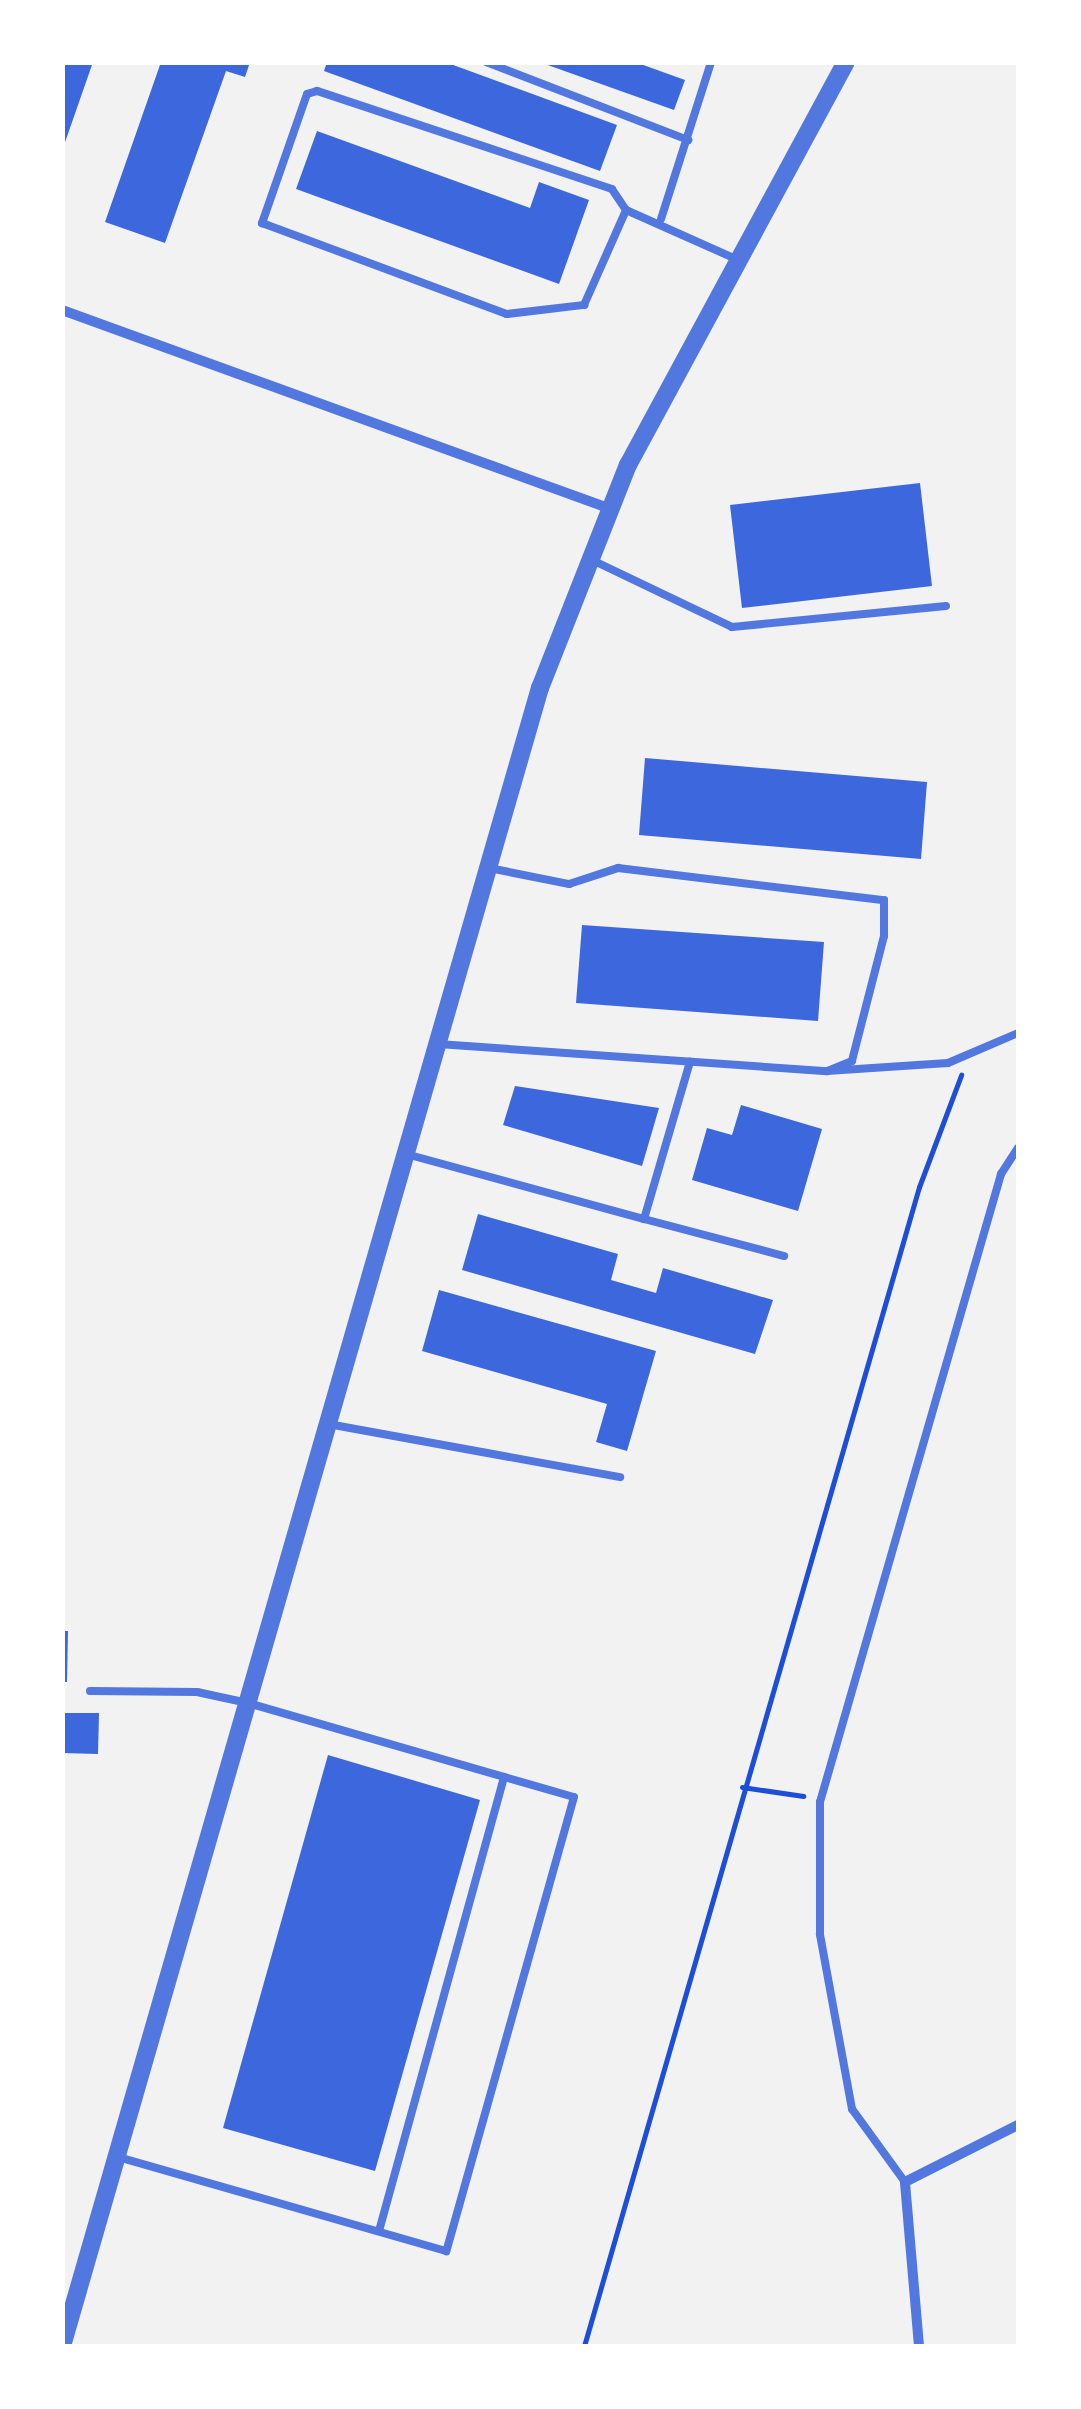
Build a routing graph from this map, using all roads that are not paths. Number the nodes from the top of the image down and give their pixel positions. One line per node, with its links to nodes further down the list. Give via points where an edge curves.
1 (486, 62): 4 (lane)
2 (711, 62): 4 (lane)
3 (846, 62): 7 (street)
4 (688, 140): 6 (lane)
5 (626, 210): 5 (lane, via 584,304 542,314 507,314 262,223 307,94 317,90 612,189); 6 (lane)
6 (662, 219): 7 (lane)
7 (736, 259): 9 (street)
8 (62, 310): 9 (street)
9 (608, 508): 10 (street)
10 (588, 558): 11 (lane, via 732,627); 12 (street)
11 (946, 606)
12 (485, 866): 14 (street); 16 (lane, via 548,882 618,868 884,900 884,936 852,1061)
13 (1018, 1033): 16 (lane, via 968,1056)
14 (434, 1044): 15 (lane); 18 (street)
15 (690, 1062): 16 (lane); 19 (lane)
16 (827, 1071)
17 (1018, 1148): 28 (lane, via 1001,1174 820,1802 820,1934 852,2109)
18 (404, 1154): 19 (lane); 21 (street)
19 (644, 1219): 20 (lane)
20 (784, 1256)
21 (328, 1424): 22 (lane); 24 (street)
22 (620, 1477)
23 (90, 1691): 24 (lane, via 197,1692)
24 (248, 1704): 25 (lane); 27 (street)
25 (504, 1777): 29 (lane); 29 (lane, via 574,1798 446,2251)
26 (1018, 2124): 28 (street)
27 (121, 2158): 29 (lane); 30 (street)
28 (905, 2182): 31 (street)
29 (378, 2231)
30 (62, 2346)
31 (919, 2346)

